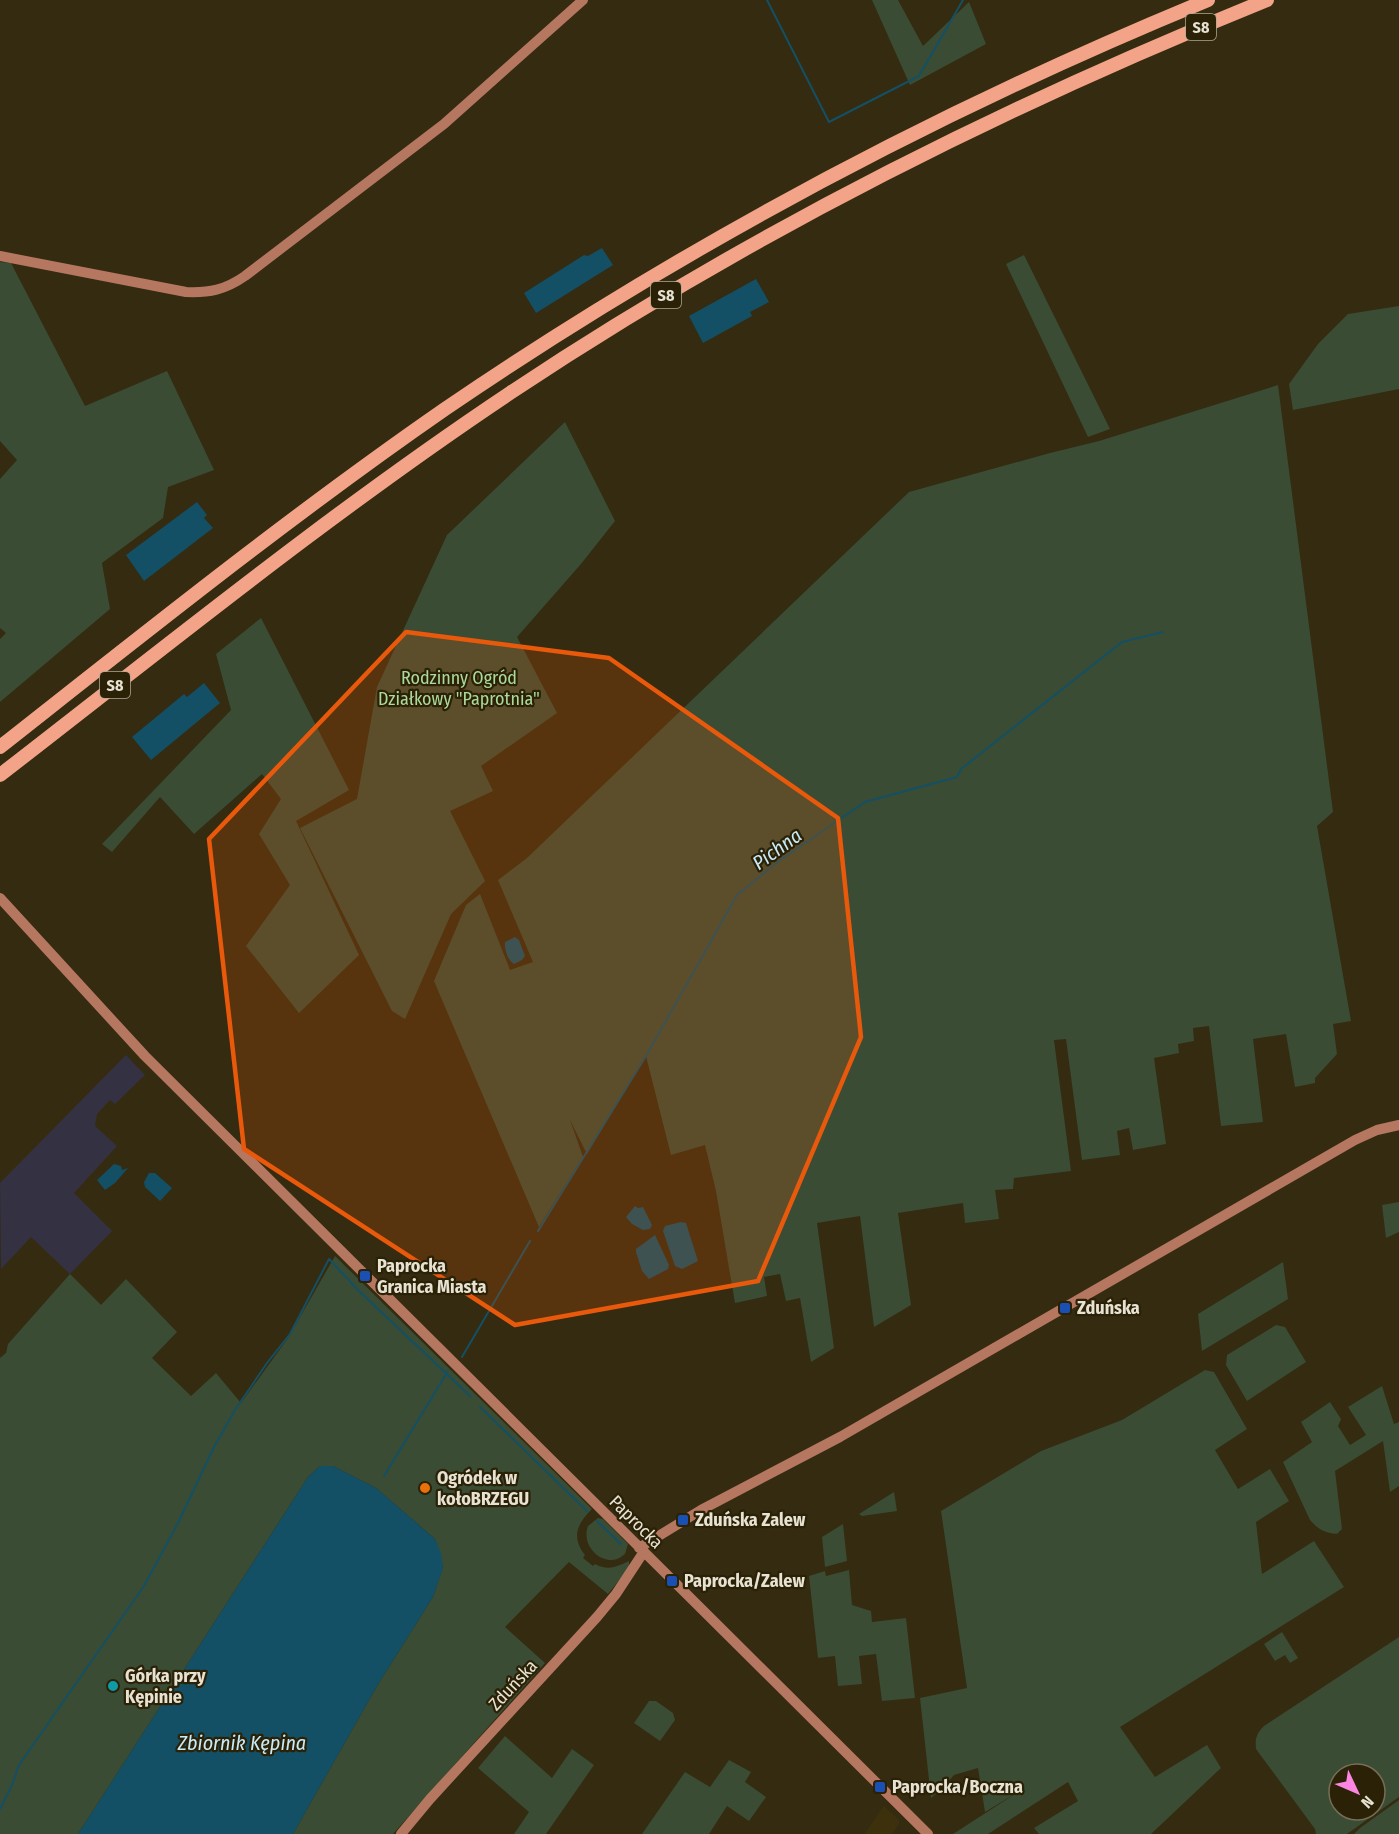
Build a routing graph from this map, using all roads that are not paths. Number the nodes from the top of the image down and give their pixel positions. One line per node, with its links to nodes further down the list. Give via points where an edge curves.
1 (583, 0): 4 (street, via 402,158 224,288 186,292)
2 (1208, 0): 5 (highway, S8, via 1072,58 899,141 779,204 622,295 447,408 347,479)
3 (1267, 0): 6 (highway, S8, via 1137,54 927,151 752,244 621,322 458,428 314,530)
4 (0, 256)
5 (0, 747)
6 (0, 775)
7 (0, 898): 9 (street, Paprocka, via 145,1056)
8 (1399, 1125): 9 (street, Zduńska, via 1355,1140 840,1437 701,1510)
9 (641, 1551): 10 (street, Zduńska, via 616,1594 597,1617); 11 (street, Paprocka)
10 (401, 1834)
11 (928, 1834)

